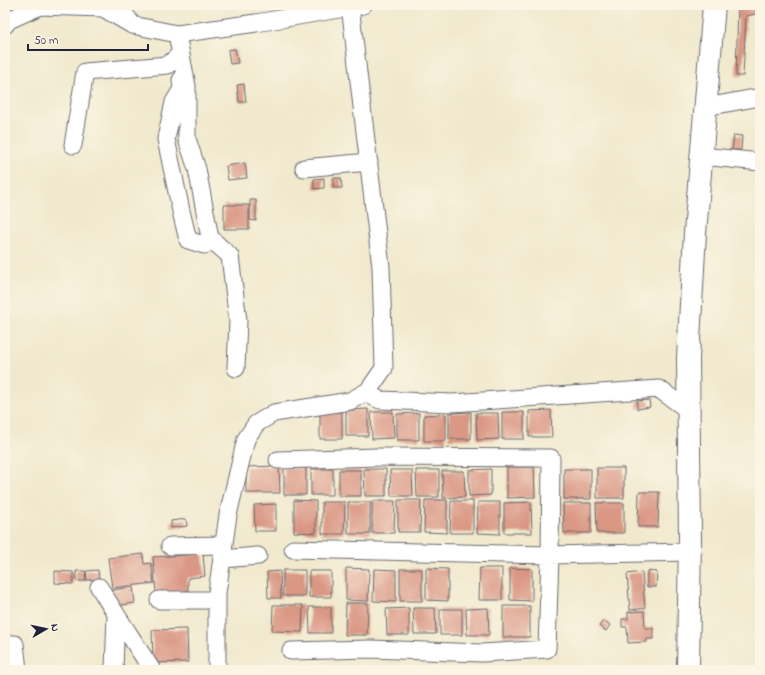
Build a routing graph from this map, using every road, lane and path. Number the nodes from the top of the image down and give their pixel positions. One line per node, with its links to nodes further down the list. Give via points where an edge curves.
1 (121, 5): 5 (street)
2 (714, 5): 8 (street)
3 (355, 6): 6 (street); 11 (street)
4 (5, 25): 5 (street, via 9,20 40,6 103,8)
5 (132, 25): 6 (street)
6 (177, 34): 14 (street, via 187,86 187,139 197,169 210,238)
7 (760, 97): 8 (street)
8 (706, 107): 10 (street)
9 (74, 145): 14 (street, via 85,72 168,66 179,55 182,89 174,102 166,139 188,240 204,245)
10 (702, 156): 12 (street); 17 (street, via 690,310)
11 (369, 162): 13 (street); 16 (street, via 381,266 384,368)
12 (760, 162)
13 (304, 168)
14 (214, 241): 15 (street, via 230,256 238,321)
15 (236, 368)
16 (365, 393): 17 (street, via 380,400 452,403 659,389); 21 (street, via 350,401 274,413 256,424 246,439 228,515)
17 (688, 410): 22 (street)
18 (278, 460): 24 (street, via 377,457 550,458)
19 (170, 546): 21 (street)
20 (293, 549): 24 (street)
21 (223, 552): 23 (street); 27 (street)
22 (690, 552): 24 (street); 35 (street)
23 (258, 556)
24 (550, 556): 30 (street, via 546,649 482,653)
25 (99, 587): 28 (street)
26 (159, 600): 27 (street)
27 (217, 600): 34 (street)
28 (116, 614): 32 (street); 33 (street)
29 (5, 645): 31 (street, via 15,644)
30 (291, 651)
31 (18, 670)
32 (114, 670)
33 (152, 670)
34 (217, 670)
35 (688, 670)

